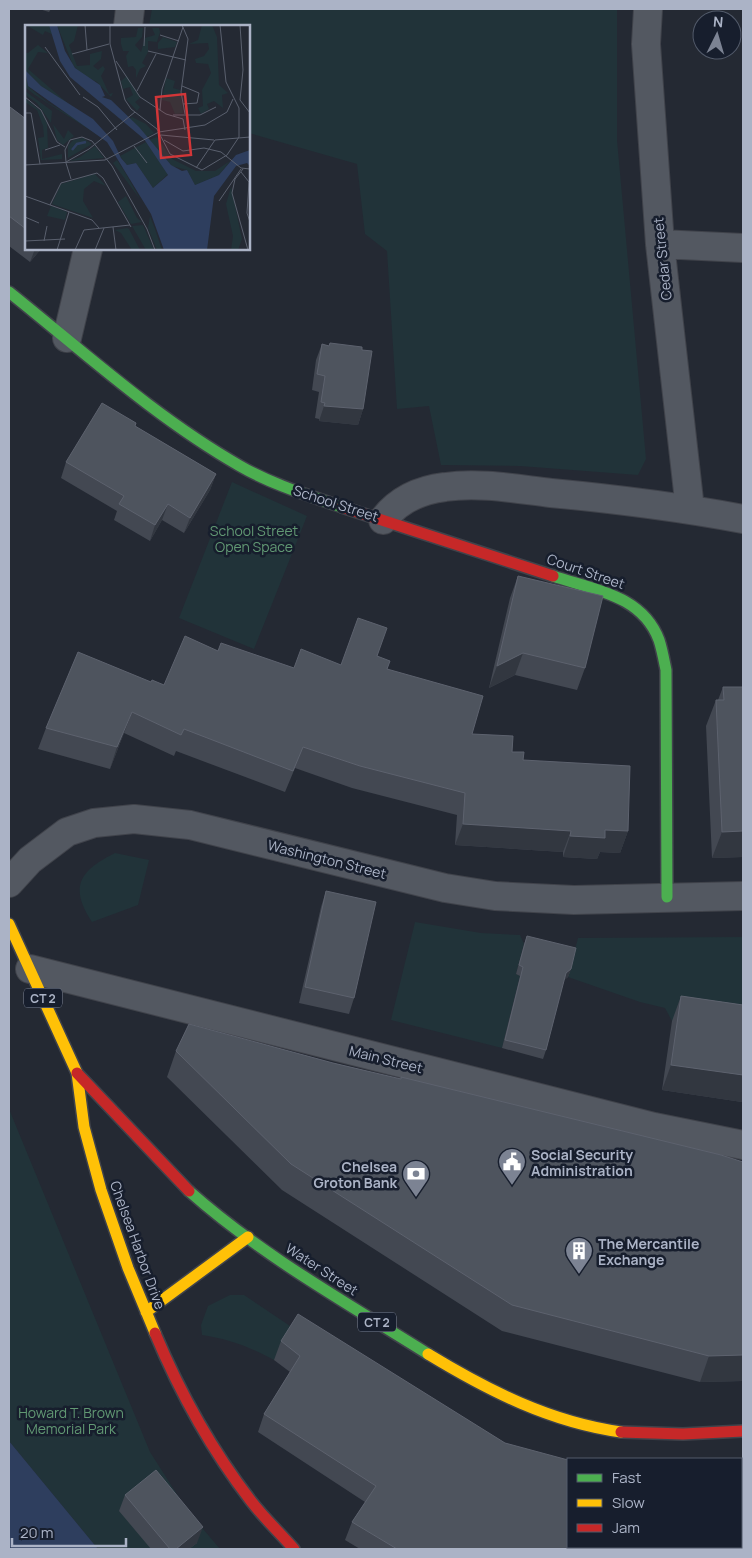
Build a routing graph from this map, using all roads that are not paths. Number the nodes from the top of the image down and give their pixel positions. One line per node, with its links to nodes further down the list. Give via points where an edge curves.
1 (130, 9): 3 (street)
2 (648, 9): 4 (street, Cedar Street, via 646,44)
3 (128, 25)
4 (660, 244): 5 (street); 9 (street, Cedar Street)
5 (743, 248)
6 (88, 250): 8 (street)
7 (9, 292): 8 (main road, School Street)
8 (67, 338): 11 (main road, School Street, via 148,402 241,466 303,494)
9 (690, 509): 10 (street, School Street); 11 (street, School Street, via 517,489 462,486 444,487 411,497 400,502)
10 (743, 519)
11 (383, 520): 14 (main road, Court Street, via 613,596 633,604 649,620 663,656 667,686)
12 (9, 883): 14 (street, Washington Street, via 30,860 67,832 94,823 143,819 190,825 444,888 495,896 574,900)
13 (743, 896): 14 (street, Washington Street)
14 (666, 898)
15 (9, 924): 16 (main road, Chelsea Harbor Drive / CT 2)
16 (30, 970): 17 (main road, Chelsea Harbor Drive / CT 2); 18 (street, Main Street, via 654,1127)
17 (77, 1073): 19 (main road, Water Street / CT 2, via 173,1177); 20 (main road, Chelsea Harbor Drive / CT 2, via 81,1111 96,1173 113,1228)
18 (743, 1145)
19 (248, 1237): 20 (main road); 21 (main road, Water Street / CT 2, via 456,1370 546,1414 588,1426 639,1433)
20 (146, 1312): 22 (main road, Chelsea Harbor Drive / CT 2, via 205,1436 252,1502)
21 (743, 1431)
22 (294, 1549)

